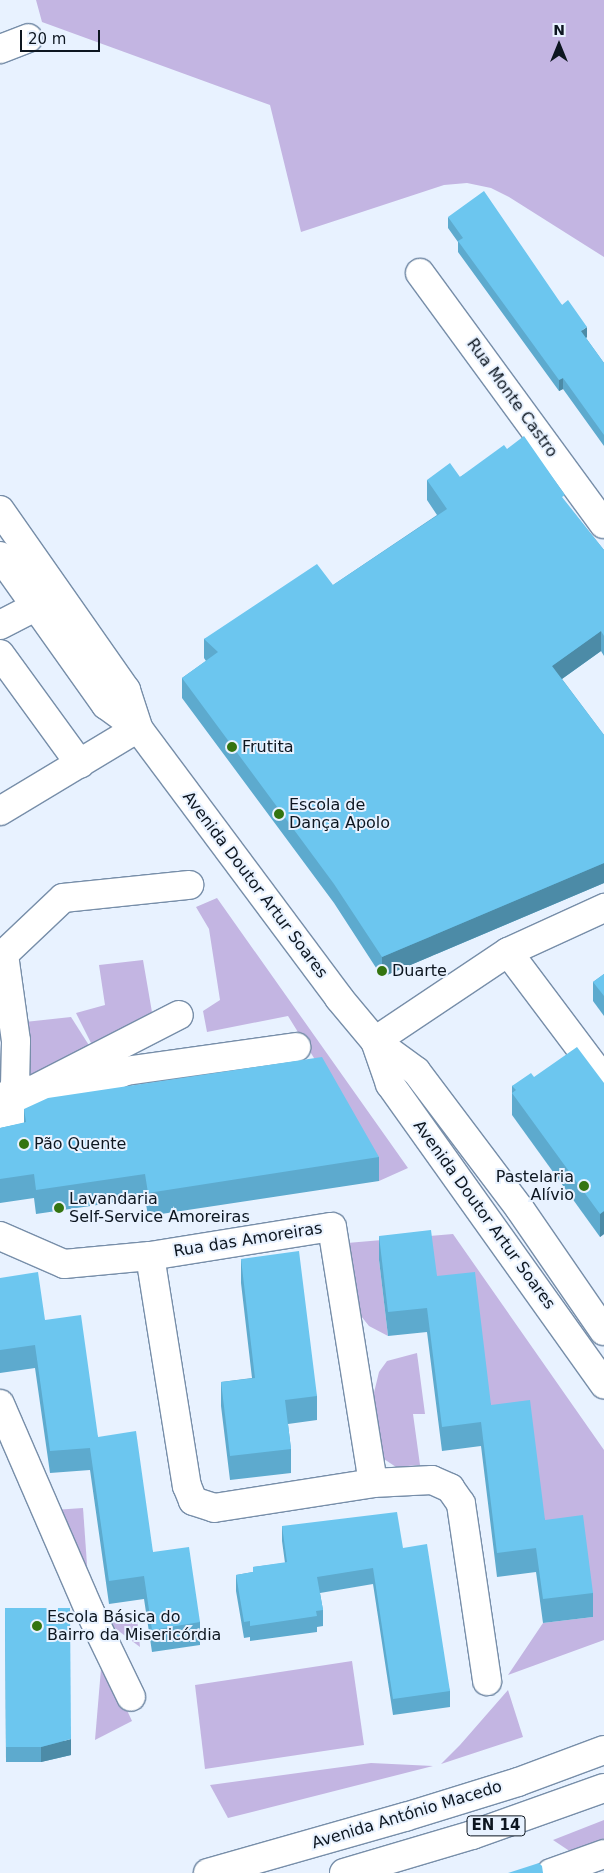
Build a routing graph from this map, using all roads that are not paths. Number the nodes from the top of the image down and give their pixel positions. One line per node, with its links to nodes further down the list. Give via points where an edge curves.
1 (28, 38): 2 (main road)
2 (0, 49)
3 (420, 273): 5 (main road, Rua Monte Castro)
4 (0, 510): 10 (main road, Avenida Doutor Artur Soares, via 126,690)
5 (604, 524)
6 (5, 572): 7 (main road, Avenida Doutor Artur Soares)
7 (37, 606): 8 (main road); 10 (main road, Avenida Doutor Artur Soares, via 106,705)
8 (0, 626)
9 (0, 654): 11 (main road)
10 (138, 728): 11 (main road); 17 (main road, Avenida Doutor Artur Soares, via 339,998)
11 (80, 764): 12 (main road)
12 (0, 811)
13 (189, 885): 20 (main road, via 62,898 4,954 16,1041)
14 (604, 908): 15 (main road)
15 (508, 952): 17 (main road); 19 (main road)
16 (179, 1016): 20 (main road, via 30,1091)
17 (375, 1041): 24 (main road, Avenida Doutor Artur Soares, via 416,1071 520,1209); 25 (main road, Avenida Doutor Artur Soares, via 390,1084)
18 (296, 1047): 21 (main road, via 126,1072)
19 (604, 1080)
20 (7, 1097)
21 (0, 1126)
22 (0, 1236): 23 (main road, Rua das Amoreiras, via 64,1264)
23 (150, 1256): 27 (main road, via 187,1486 194,1501 214,1508); 27 (main road, Rua das Amoreiras, via 332,1227)
24 (604, 1331)
25 (604, 1384)
26 (0, 1404): 29 (main road)
27 (373, 1483): 28 (main road, via 432,1480 450,1488 461,1504)
28 (487, 1680)
29 (131, 1698)
30 (604, 1750): 35 (main road, Avenida António Macedo / EN 14, via 414,1814)
31 (604, 1788): 33 (main road, EN 14)
32 (604, 1854): 34 (main road)
33 (388, 1862): 36 (main road, EN 14); 37 (main road)
34 (560, 1872)
35 (208, 1873)
36 (344, 1873)
37 (359, 1873)

